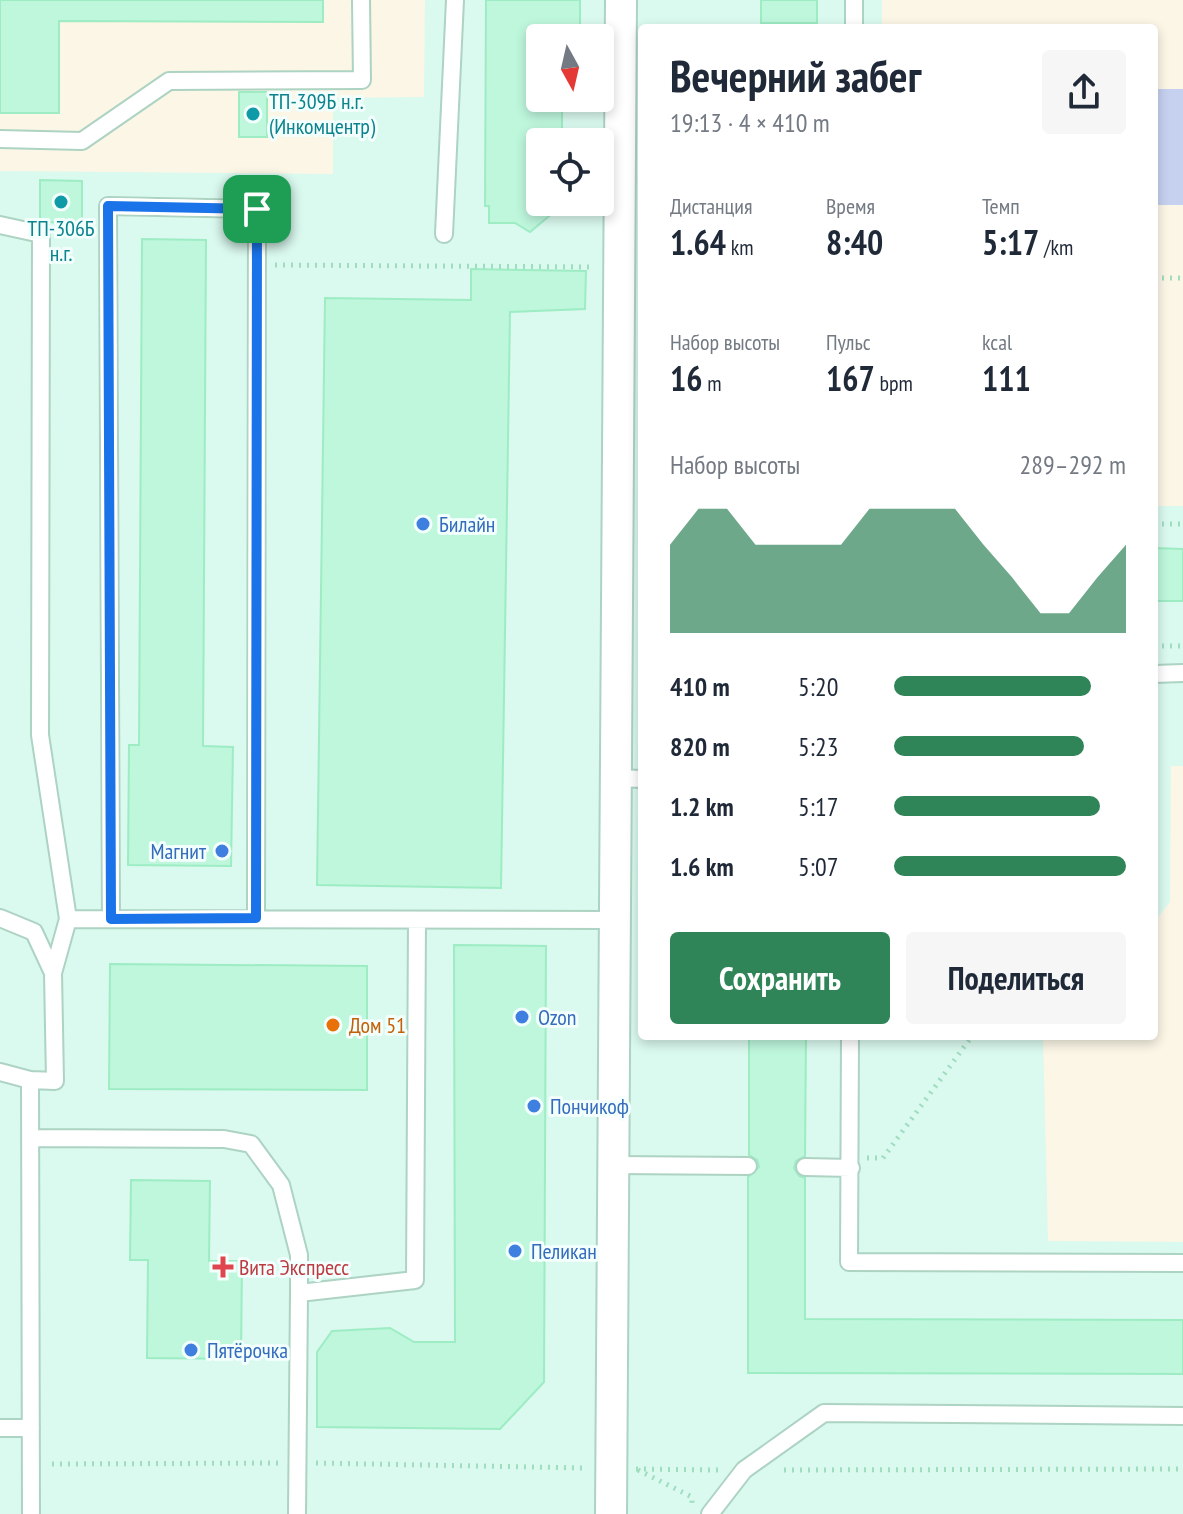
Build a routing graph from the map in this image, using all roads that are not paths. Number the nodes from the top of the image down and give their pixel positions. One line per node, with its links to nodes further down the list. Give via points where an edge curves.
1 (361, 0): 6 (lane, via 362,80 169,81 82,141)
2 (455, 0): 8 (lane)
3 (854, 0): 5 (lane)
4 (628, 20): 11 (street)
5 (854, 24)
6 (0, 139)
7 (0, 225): 14 (lane, via 41,234 40,735)
8 (444, 234)
9 (1183, 673): 10 (lane)
10 (1158, 674)
11 (629, 779): 17 (street)
12 (0, 918): 18 (lane, via 34,932)
13 (256, 918): 15 (lane); 15 (lane, via 257,209 108,206); 16 (lane)
14 (68, 919): 15 (lane); 18 (lane)
15 (111, 919)
16 (417, 920): 17 (lane); 28 (lane, via 415,1280)
17 (612, 920): 24 (street)
18 (53, 973): 21 (lane, via 55,1081)
19 (850, 1040): 23 (lane)
20 (0, 1072): 21 (lane)
21 (30, 1080): 22 (lane)
22 (30, 1138): 28 (lane, via 224,1139 251,1144 281,1185 299,1255); 31 (lane)
23 (851, 1163): 26 (lane); 27 (lane, via 849,1262)
24 (613, 1165): 25 (lane); 34 (street)
25 (748, 1166)
26 (805, 1167)
27 (1183, 1263)
28 (299, 1293): 33 (lane)
29 (1183, 1416): 35 (lane, via 824,1413 744,1470)
30 (0, 1428): 31 (lane)
31 (31, 1428): 32 (lane)
32 (31, 1514)
33 (297, 1514)
34 (611, 1514)
35 (710, 1514)

